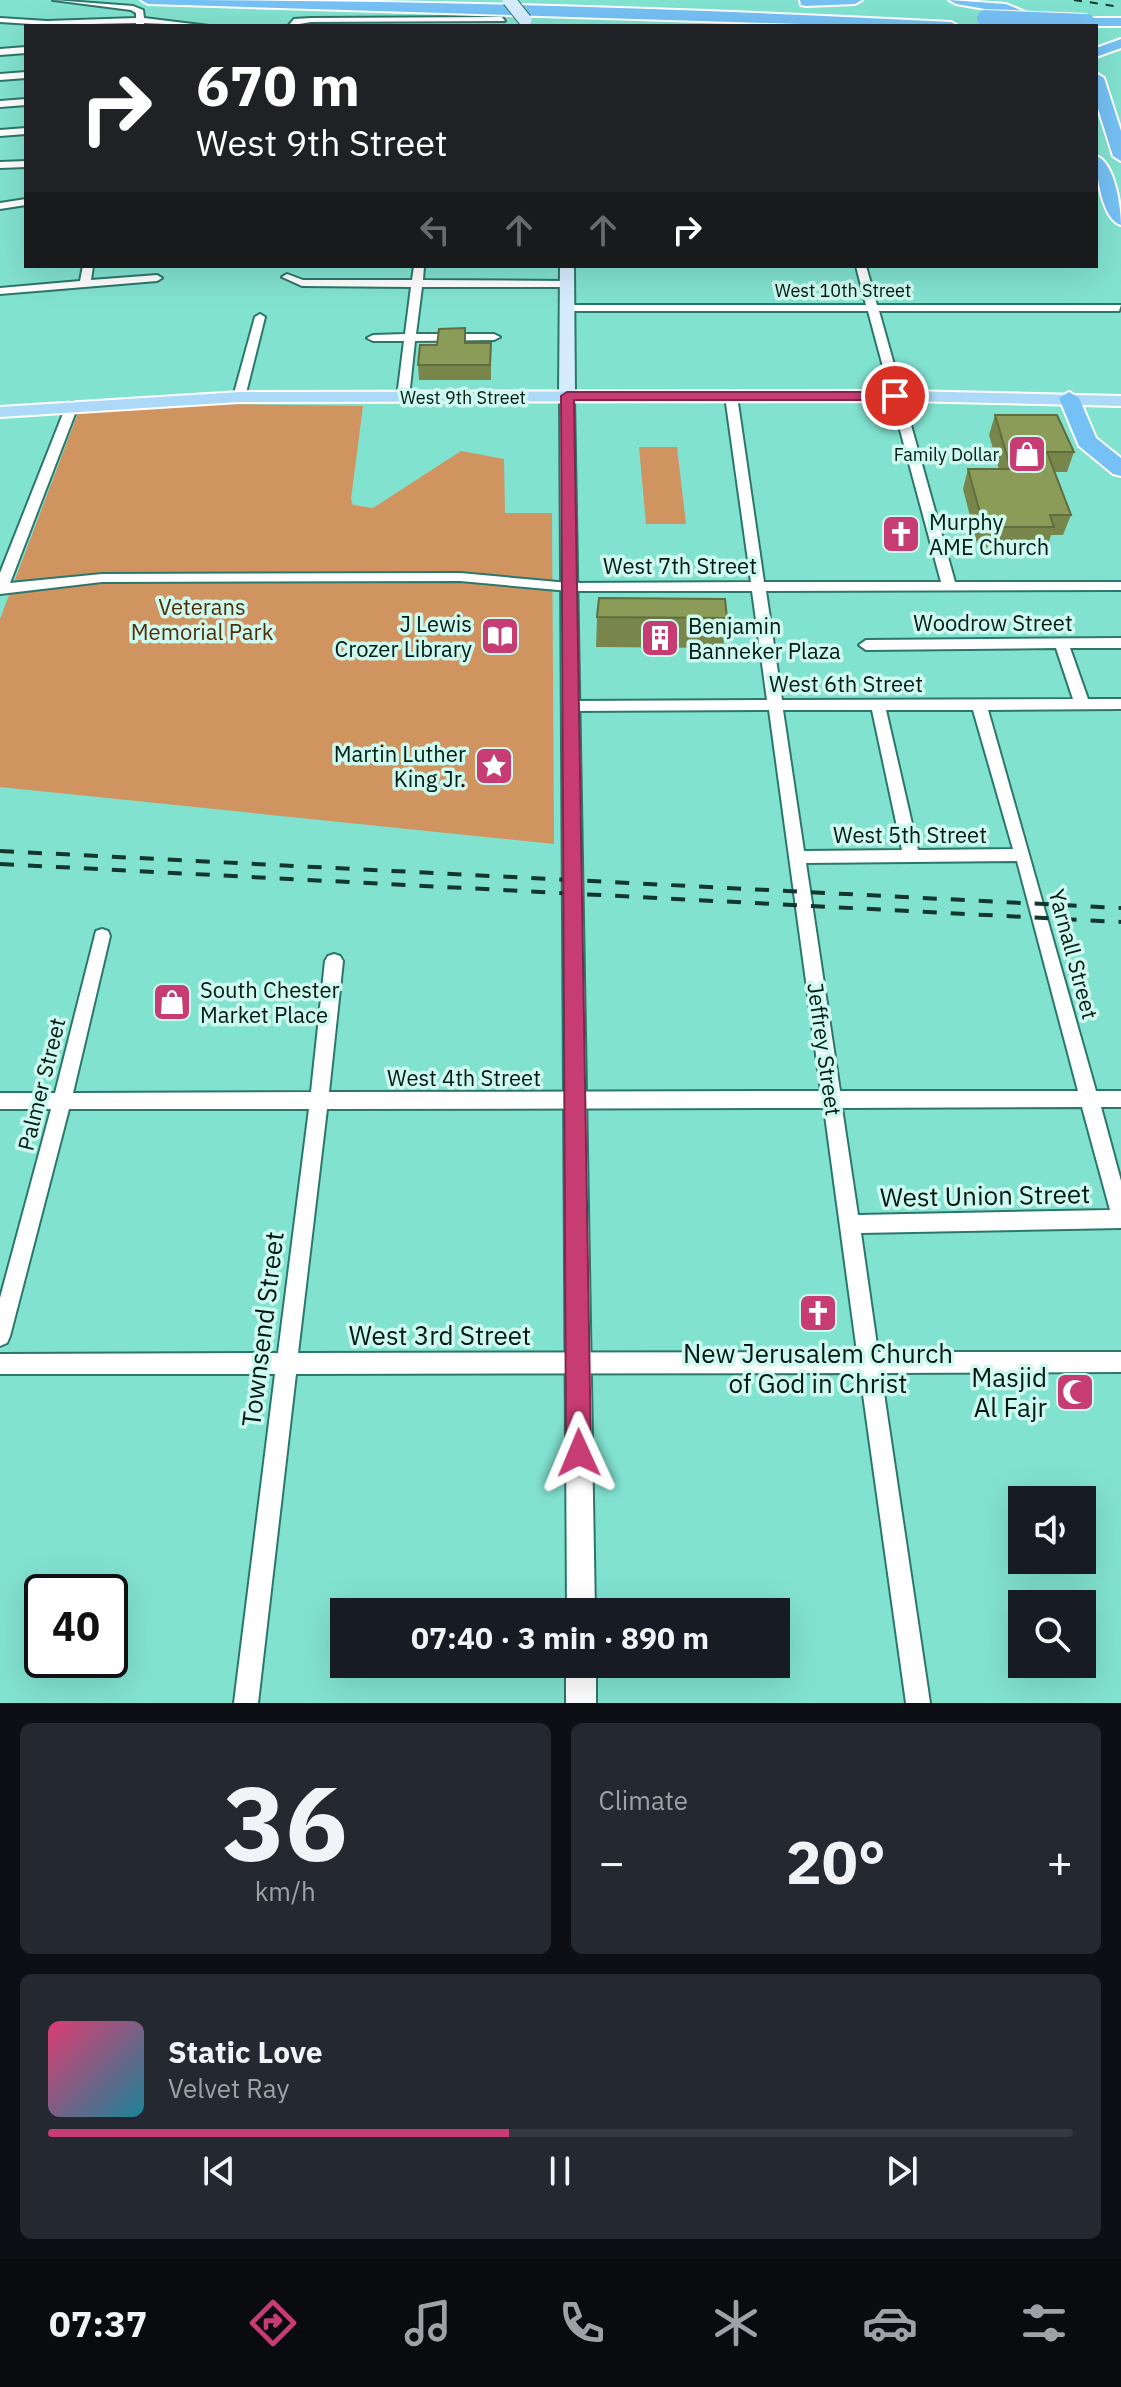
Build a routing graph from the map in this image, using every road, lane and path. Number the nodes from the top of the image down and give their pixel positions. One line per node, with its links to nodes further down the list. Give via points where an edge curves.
1 (57, 0): 14 (street, via 133,8 140,12)
2 (148, 0): 9 (highway)
3 (362, 0): 8 (highway)
4 (509, 0): 16 (main road, bridge)
5 (855, 0): 7 (highway)
6 (956, 0): 23 (highway, via 1006,8)
7 (789, 2): 8 (highway)
8 (489, 3): 12 (highway)
9 (543, 11): 20 (highway); 21 (highway)
10 (502, 19): 15 (street)
11 (0, 20): 17 (street)
12 (991, 20): 22 (highway, bridge); 24 (highway, bridge)
13 (1121, 22): 25 (highway)
14 (141, 23): 17 (street); 18 (street)
15 (450, 23): 19 (street)
16 (528, 23)
17 (75, 24)
18 (162, 24)
19 (293, 24)
20 (756, 24)
21 (911, 24)
22 (1025, 24)
23 (1048, 24)
24 (1058, 24)
25 (1098, 25)
26 (1098, 29): 28 (highway)
27 (1098, 37): 28 (highway)
28 (1119, 40): 31 (highway)
29 (24, 50): 30 (street)
30 (0, 52)
31 (1098, 52)
32 (24, 75): 33 (street)
33 (0, 77)
34 (1098, 84): 39 (highway)
35 (24, 102): 36 (street)
36 (0, 104)
37 (24, 131): 38 (street)
38 (0, 133)
39 (1121, 156)
40 (24, 164): 41 (street)
41 (0, 165)
42 (1098, 166): 46 (highway)
43 (1098, 179): 46 (highway)
44 (24, 202): 45 (street)
45 (0, 206)
46 (1121, 221)
47 (88, 268): 53 (street)
48 (419, 268): 54 (street)
49 (567, 268): 55 (main road)
50 (861, 268): 58 (street)
51 (287, 277): 54 (street, via 302,283)
52 (157, 278): 53 (street)
53 (85, 284): 56 (street)
54 (417, 284): 55 (street); 61 (street)
55 (566, 284): 57 (main road)
56 (0, 291)
57 (566, 308): 58 (street, West 10th Street); 65 (main road)
58 (871, 308): 59 (street, West 10th Street); 67 (street)
59 (1119, 308)
60 (260, 317): 68 (street)
61 (410, 337): 62 (street); 63 (street); 69 (street)
62 (494, 337)
63 (373, 338)
64 (1121, 394): 70 (main road, West 9th Street)
65 (567, 396): 66 (main road, West 9th Street); 69 (main road, West 9th Street); 79 (street)
66 (731, 396): 67 (main road, West 9th Street); 80 (street, Jeffrey Street)
67 (895, 396): 70 (main road, West 9th Street); 77 (street)
68 (239, 397): 69 (main road, West 9th Street); 72 (main road, West 9th Street)
69 (403, 397)
70 (1069, 398): 71 (main road, West 9th Street); 74 (highway)
71 (1121, 401)
72 (72, 406): 73 (main road, West 9th Street); 81 (street)
73 (0, 412)
74 (1078, 419): 75 (highway); 76 (highway, via 1087,441)
75 (1121, 457)
76 (1121, 469)
77 (949, 586): 78 (street, West 7th Street); 80 (street, West 7th Street)
78 (1121, 586)
79 (569, 587): 80 (street, West 7th Street); 81 (street, West 7th Street, via 416,577 102,578); 89 (street)
80 (758, 587): 90 (street, Jeffrey Street)
81 (0, 588)
82 (1061, 643): 83 (street, Woodrow Street); 84 (street, Woodrow Street); 86 (street)
83 (1121, 643)
84 (866, 645)
85 (979, 704): 86 (street, West 6th Street); 88 (street, West 6th Street); 91 (street, Yarnall Street)
86 (1082, 704): 87 (street, West 6th Street)
87 (1121, 704)
88 (878, 705): 90 (street, West 6th Street); 92 (street)
89 (571, 706): 90 (street, West 6th Street); 98 (street)
90 (776, 706): 93 (street, Jeffrey Street)
91 (1023, 855): 92 (street, West 5th Street); 96 (street, Yarnall Street)
92 (911, 856): 93 (street, West 5th Street)
93 (797, 857): 99 (street, Jeffrey Street)
94 (102, 936): 101 (street, Palmer Street)
95 (334, 961): 102 (street, Townsend Street)
96 (1089, 1099): 97 (street, West 4th Street); 99 (street, West 4th Street); 103 (street, Yarnall Street)
97 (1121, 1099)
98 (575, 1100): 99 (street, West 4th Street); 102 (street, West 4th Street); 109 (street)
99 (833, 1100): 104 (street, Jeffrey Street)
100 (0, 1101): 101 (street, West 4th Street)
101 (62, 1101): 102 (street, West 4th Street); 105 (street, Palmer Street)
102 (320, 1101): 108 (street, Townsend Street)
103 (1121, 1218): 104 (street, West Union Street)
104 (850, 1224): 106 (street, Jeffrey Street)
105 (0, 1336)
106 (870, 1362): 107 (street, West 3rd Street); 109 (street, West 3rd Street); 115 (street, Jeffrey Street)
107 (1121, 1362)
108 (286, 1363): 109 (street, West 3rd Street); 110 (street, West 3rd Street); 113 (street, Townsend Street)
109 (578, 1363): 111 (street)
110 (0, 1364)
111 (581, 1598)
112 (581, 1678): 114 (street)
113 (246, 1703)
114 (581, 1703)
115 (918, 1703)

